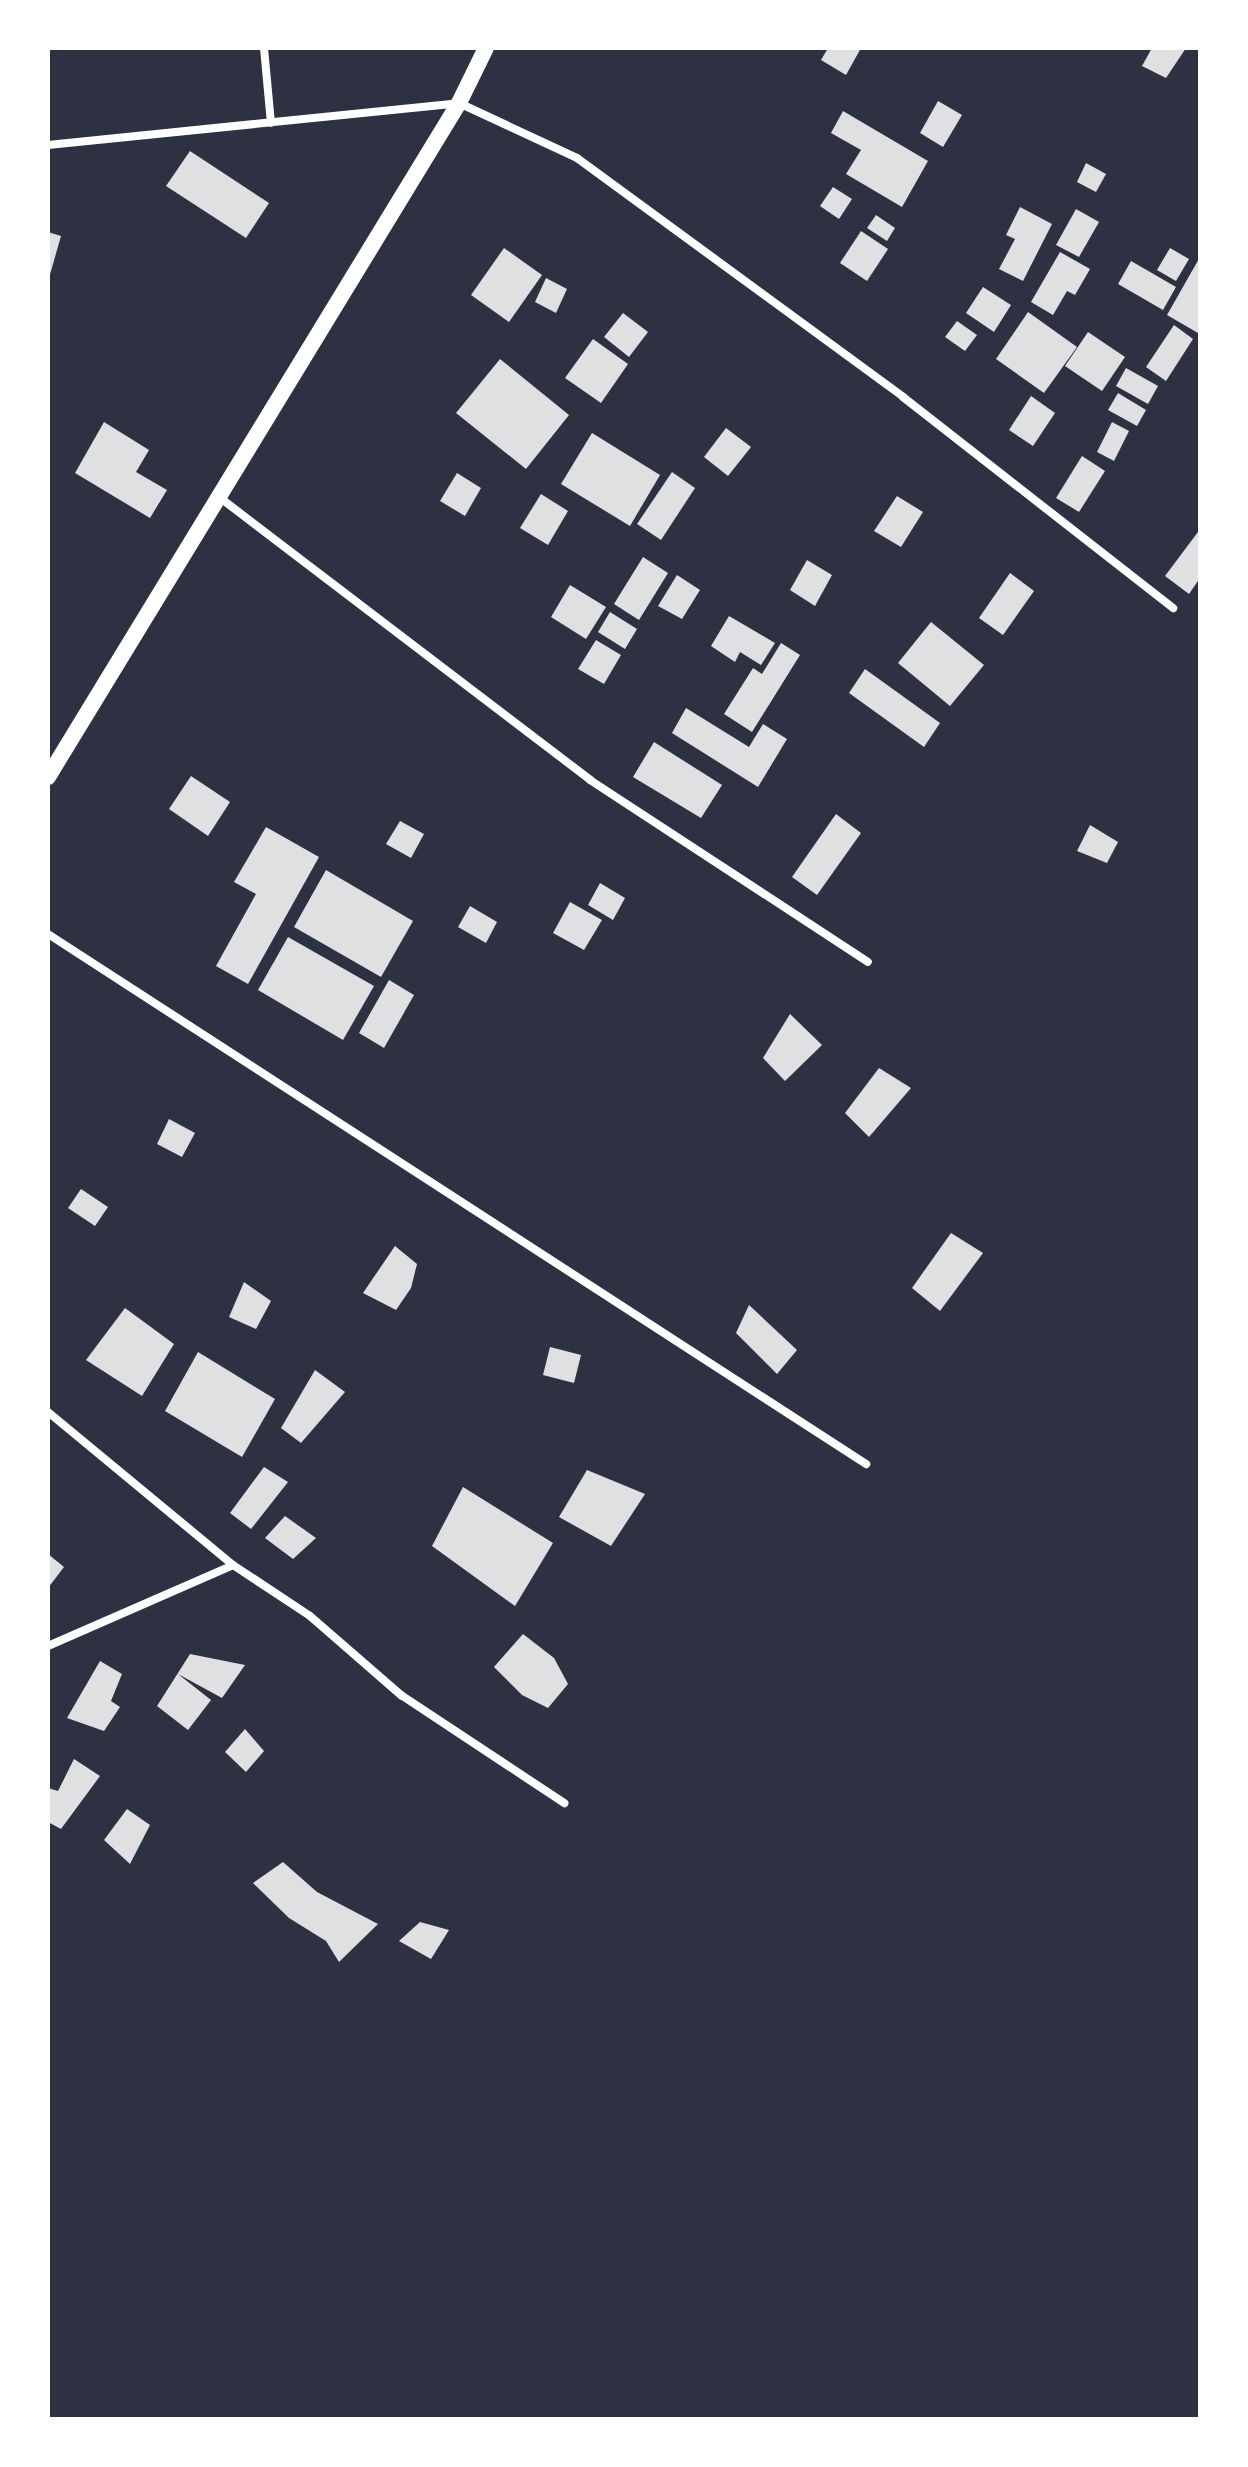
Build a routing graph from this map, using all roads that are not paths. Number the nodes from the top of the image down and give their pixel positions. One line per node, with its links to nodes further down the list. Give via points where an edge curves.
1 (264, 48): 4 (street)
2 (486, 48): 3 (main road)
3 (459, 103): 4 (street); 6 (main road); 7 (street, via 577,158 839,349)
4 (271, 123): 5 (street)
5 (48, 145)
6 (219, 497): 8 (main road); 10 (street, via 590,780)
7 (1173, 608)
8 (48, 777)
9 (48, 934): 12 (street)
10 (868, 962)
11 (48, 1412): 13 (street)
12 (866, 1464)
13 (233, 1565): 14 (street); 15 (street, via 310,1616 401,1695)
14 (48, 1646)
15 (564, 1803)

